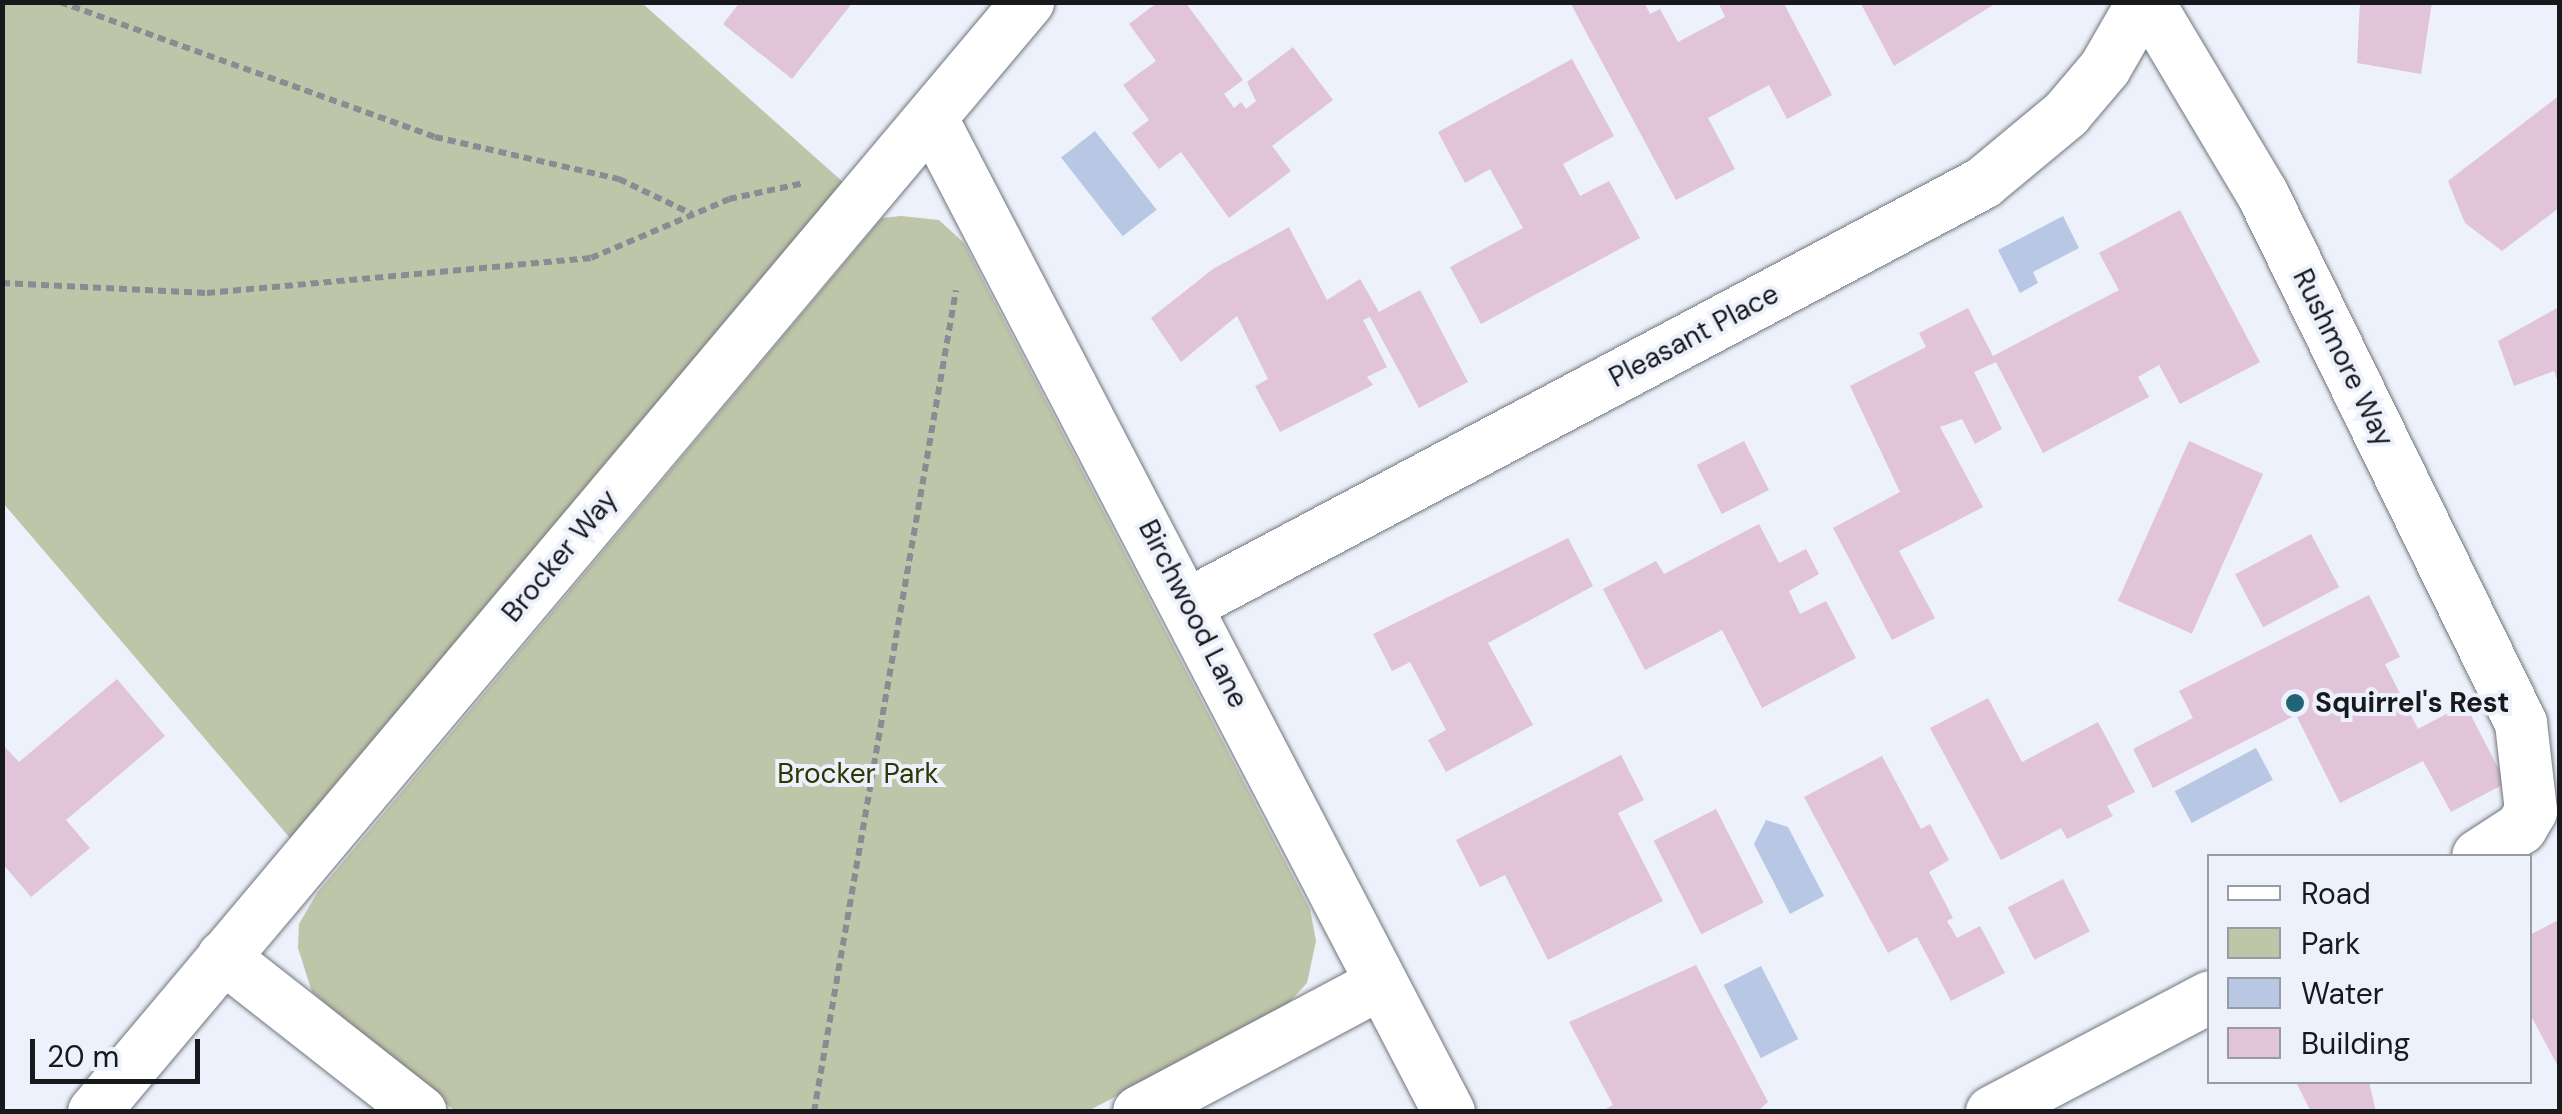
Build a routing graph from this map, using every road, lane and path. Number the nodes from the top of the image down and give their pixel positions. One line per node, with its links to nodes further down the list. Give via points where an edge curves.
1 (60, 2): 6 (path, via 435,137 620,180)
2 (1028, 2): 4 (street, Brocker Way)
3 (2146, 2): 9 (street, Pleasant Place, via 2066,114 1983,183); 10 (street, Rushmore Way, via 2262,193 2521,724 2531,811 2520,828)
4 (932, 119): 5 (street, Birchwood Lane); 7 (street, Brocker Way)
5 (973, 191): 9 (street, Birchwood Lane); 16 (path)
6 (694, 214): 7 (path, via 729,198 810,182); 8 (path, via 591,258 207,293)
7 (847, 215): 11 (street, Brocker Way)
8 (2, 283)
9 (1189, 604): 12 (street, Birchwood Lane)
10 (2481, 854)
11 (223, 957): 14 (street, Brocker Way); 15 (street)
12 (1380, 984): 17 (street); 18 (street, Birchwood Lane)
13 (2207, 999): 19 (street)
14 (94, 1112)
15 (422, 1112)
16 (814, 1112)
17 (1139, 1112)
18 (1449, 1112)
19 (1992, 1112)

